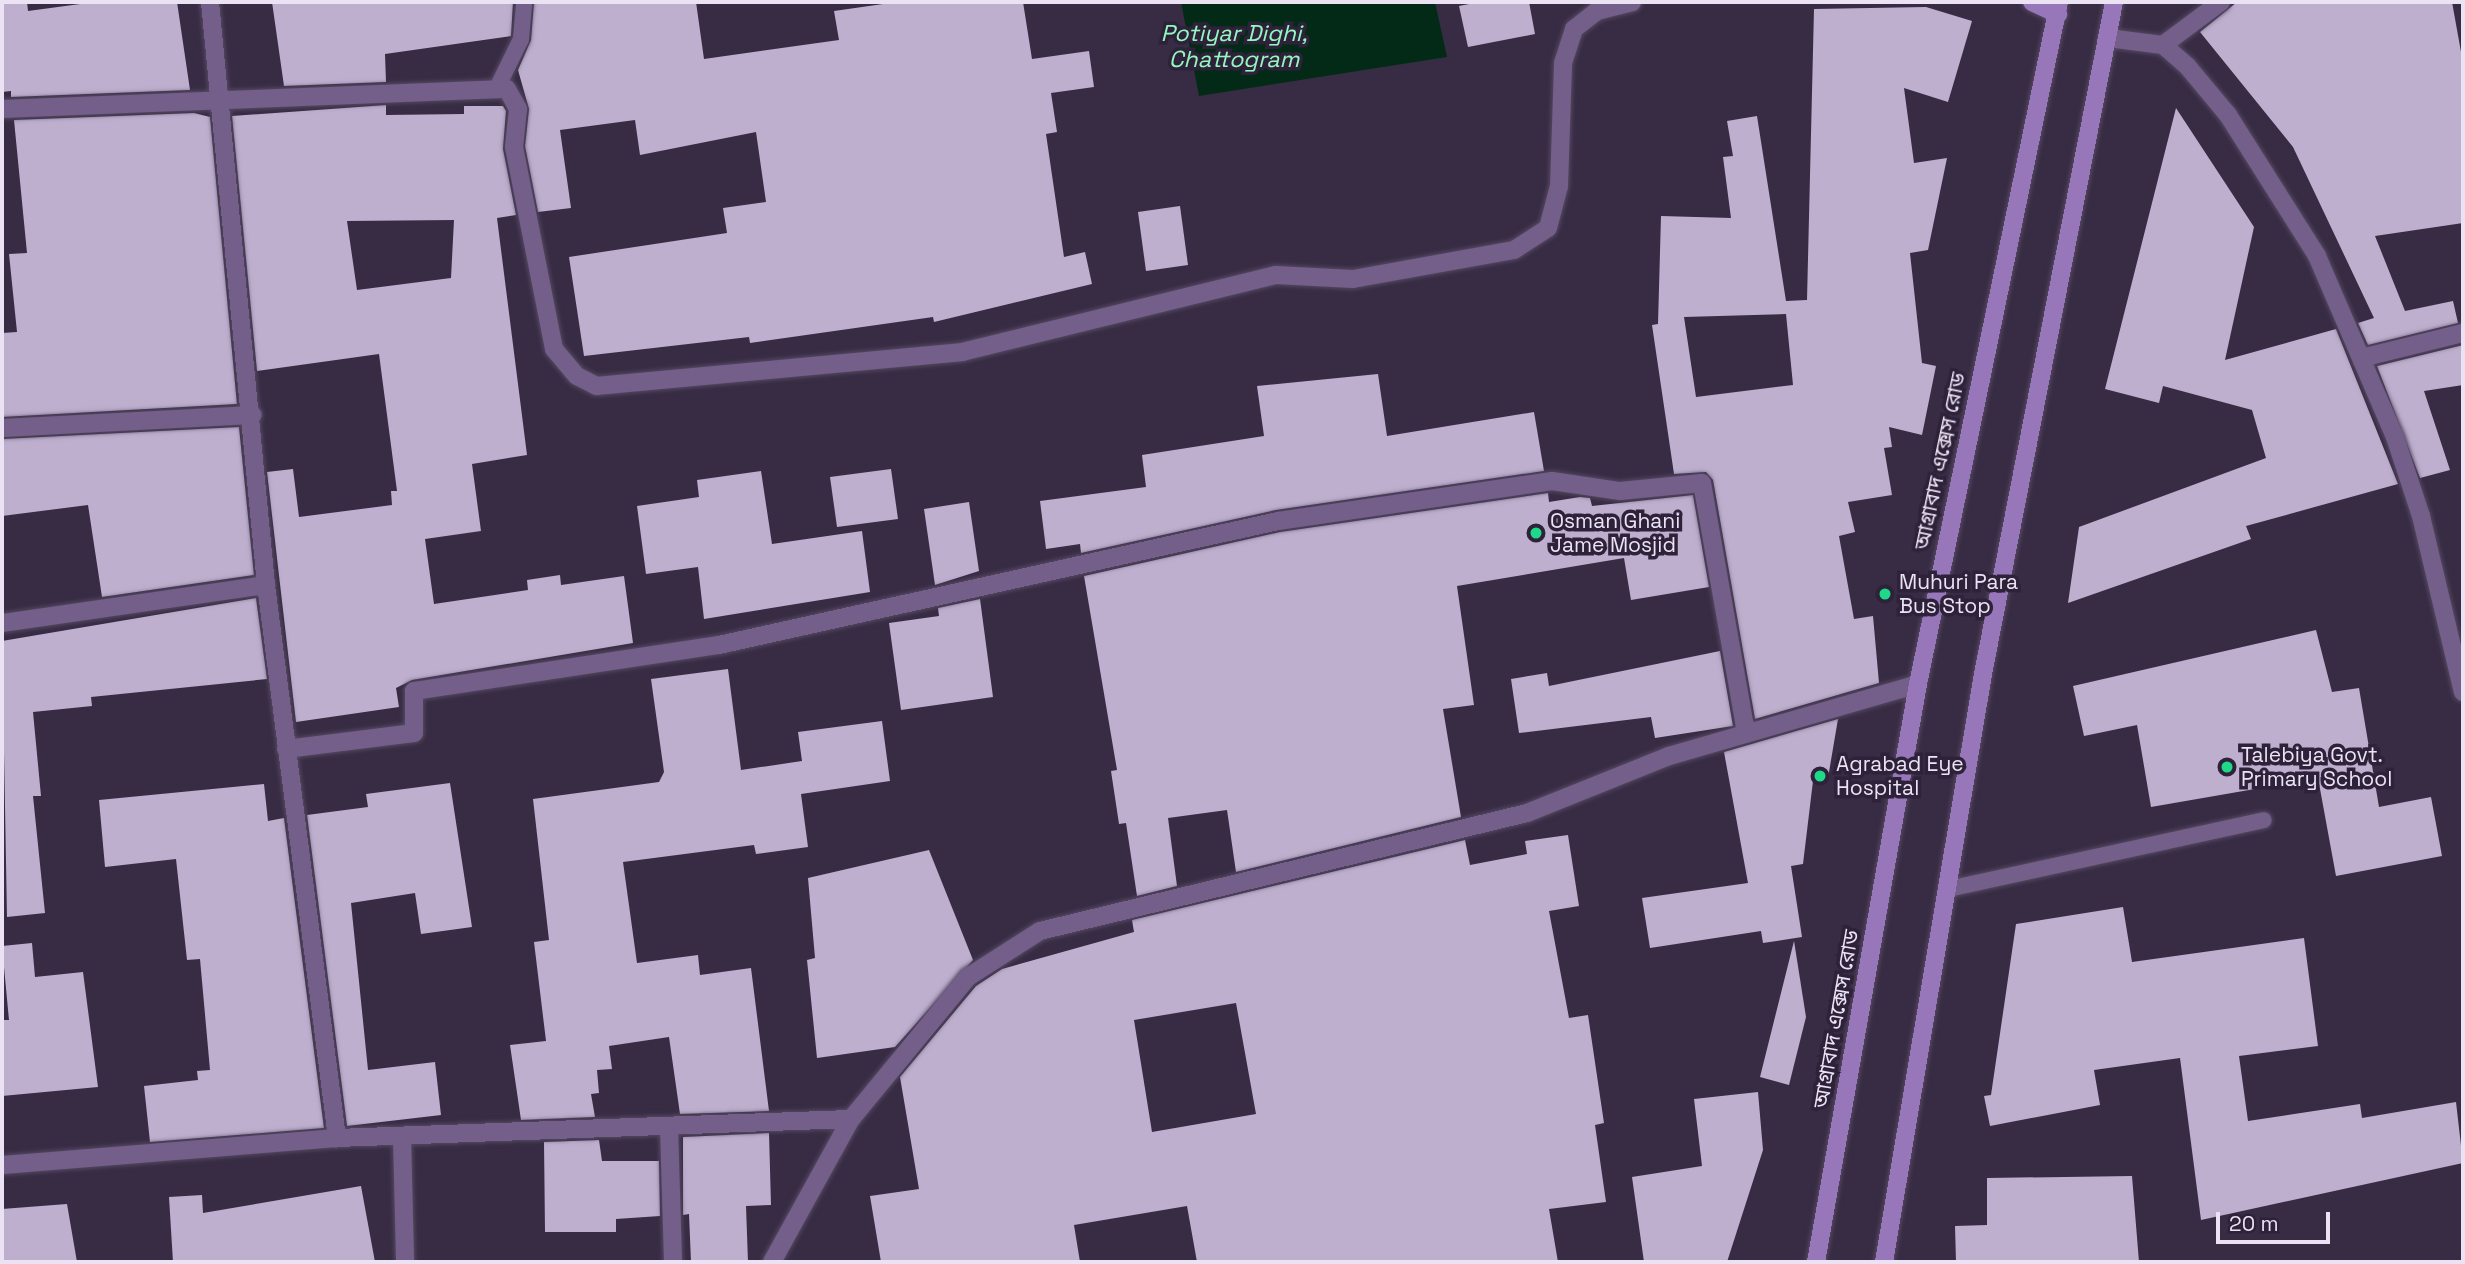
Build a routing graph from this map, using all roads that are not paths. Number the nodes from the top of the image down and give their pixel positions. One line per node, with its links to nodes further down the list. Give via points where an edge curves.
1 (210, 2): 11 (street)
2 (524, 2): 10 (lane, via 521,38)
3 (1632, 2): 10 (street, via 1597,11 1574,29 1563,63 1559,186 1548,228 1514,250 1353,279 1276,275 962,352 597,386 577,376 555,349 514,147 518,109 507,89)
4 (2032, 2): 7 (main road)
5 (2113, 2): 8 (main road)
6 (2221, 2): 9 (street)
7 (2058, 8): 19 (main road, আগ্রাবাদ এক্সেস রোড)
8 (2108, 38): 9 (street); 24 (main road, via 1983,674)
9 (2163, 45): 14 (street, via 2228,115 2317,256)
10 (496, 88): 11 (street)
11 (215, 102): 12 (street); 15 (street)
12 (2, 109)
13 (2463, 333): 14 (street)
14 (2365, 357): 20 (street, via 2421,516)
15 (253, 415): 16 (street); 17 (street)
16 (2, 429)
17 (266, 585): 18 (street); 22 (street)
18 (2, 623)
19 (1918, 684): 21 (street); 33 (main road, আগ্রাবাদ এক্সেস রোড)
20 (2463, 692)
21 (1746, 733): 22 (street, via 1702,483 1620,491 1552,481 1278,521 719,645 414,691 414,733); 25 (street, via 1527,813 1040,931 968,977)
22 (286, 749): 28 (street)
23 (2264, 820): 24 (lane)
24 (1948, 889): 34 (main road)
25 (851, 1119): 26 (street); 32 (street)
26 (669, 1126): 27 (street); 31 (street)
27 (402, 1136): 28 (street); 30 (street)
28 (337, 1138): 29 (street)
29 (2, 1165)
30 (405, 1262)
31 (673, 1262)
32 (772, 1262)
33 (1816, 1262)
34 (1884, 1262)

